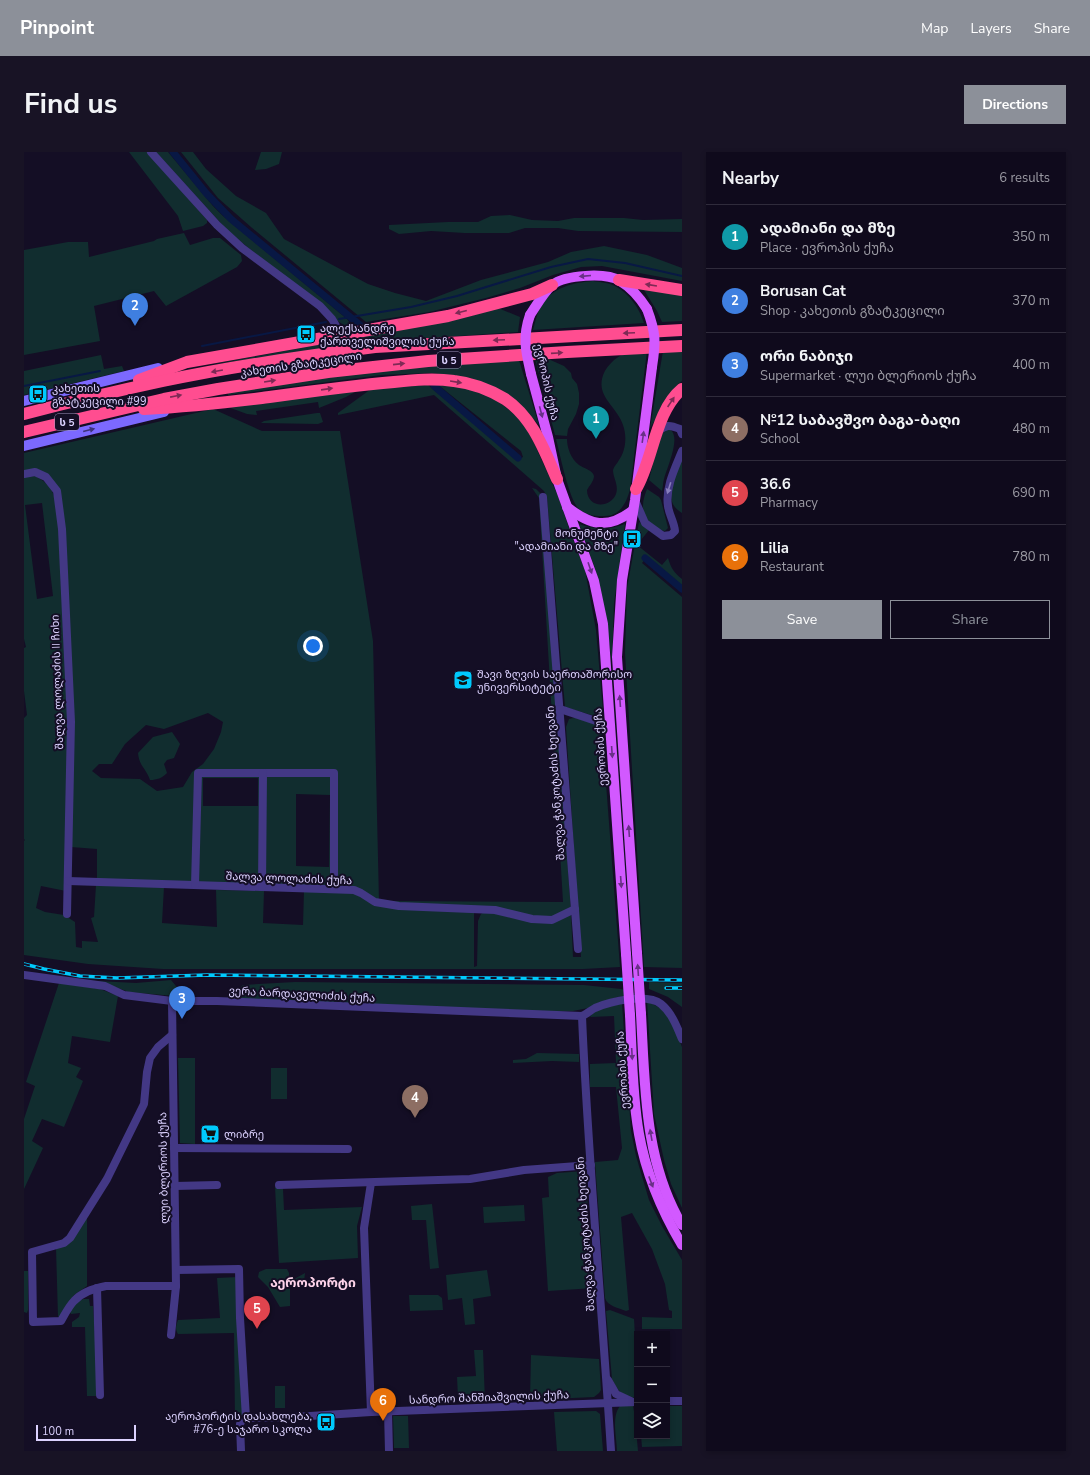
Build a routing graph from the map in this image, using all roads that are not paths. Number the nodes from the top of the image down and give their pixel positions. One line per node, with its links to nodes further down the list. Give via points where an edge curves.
1 (151, 152): 6 (street, via 242,248 320,306)
2 (619, 280): 3 (main road, ევროპის ქუჩა, one-way to 3, via 593,276 577,277); 4 (highway, one-way to 2); 23 (main road, ევროპის ქუჩა, one-way to 2, bridge, via 656,348 654,327 647,309 637,294)
3 (552, 285): 6 (highway, one-way to 6, via 532,294 448,316); 22 (main road, ევროპის ქუჩა, one-way to 22, bridge, via 530,315 526,327 525,348)
4 (682, 290)
5 (682, 330): 11 (highway, კახეთის გზატკეცილი / ს 5, one-way to 11, via 375,347 225,369)
6 (341, 334): 8 (highway)
7 (682, 346): 9 (highway, კახეთის გზატკეცილი / ს 5, one-way to 7, via 328,372 428,361)
8 (187, 362): 11 (highway); 12 (street)
9 (218, 389): 13 (highway); 14 (highway, კახეთის გზატკეცილი / ს 5, one-way to 9)
10 (682, 389): 17 (highway, one-way to 10, via 670,403)
11 (95, 396): 15 (highway, კახეთის გზატკეცილი / ს 5)
12 (24, 401)
13 (183, 407): 14 (highway); 19 (street, one-way to 13); 22 (highway, one-way to 22, via 364,385 425,380 454,381 481,387 515,407 531,425)
14 (111, 411): 16 (highway, კახეთის გზატკეცილი / ს 5)
15 (24, 414)
16 (24, 432)
17 (657, 432): 18 (street, via 666,426 672,426 680,429); 23 (highway)
18 (682, 434)
19 (24, 446)
20 (682, 451): 27 (street, one-way to 27, via 666,495 668,509)
21 (24, 474): 31 (street, შალვა ლოლაძის II ჩიხი, via 35,472 46,477 57,491 62,529 71,722)
22 (557, 480): 25 (main road, ევროპის ქუჩა)
23 (636, 495): 26 (main road, ევროპის ქუჩა); 27 (street, via 645,523 663,536 671,535)
24 (543, 497): 28 (street, შალვა ჭანკოტაძის ხეივანი)
25 (566, 505): 26 (main road, via 587,520 599,523 611,523); 29 (main road, ევროპის ქუჩა, one-way to 29, via 594,581 603,624)
26 (632, 512): 50 (main road, ევროპის ქუჩა, one-way to 26, bridge, via 660,1175 650,1134 641,1014 618,657 622,580)
27 (678, 523)
28 (560, 709): 29 (street); 35 (street, შალვა ჭანკოტაძის ხეივანი)
29 (611, 726): 51 (main road, ევროპის ქუჩა, one-way to 51, bridge, via 639,1134 650,1178 667,1221)
30 (263, 773): 32 (street, via 198,773); 33 (street); 34 (street, via 334,773)
31 (68, 881): 32 (street, შალვა ლოლაძის ქუჩა); 36 (street, შალვა ლოლაძის II ჩიხი)
32 (195, 885): 33 (street, შალვა ლოლაძის ქუჩა)
33 (262, 887): 34 (street, შალვა ლოლაძის ქუჩა)
34 (334, 889): 35 (street, შალვა ლოლაძის ქუჩა, via 354,890 375,902 399,906 495,910 532,919 552,920)
35 (575, 909): 37 (street, შალვა ჭანკოტაძის ხეივანი)
36 (67, 914)
37 (578, 949)
38 (24, 975): 39 (street, ვერა ბარდაველიძის ქუჩა, via 105,986 124,995)
39 (172, 1001): 40 (street, ვერა ბარდაველიძის ქუჩა); 41 (street, ლუი ბლერიოს ქუჩა)
40 (582, 1016): 42 (street, via 595,1008 618,1001 645,998 661,1004 673,1018); 45 (street, შალვა ჭანკოტაძის ხეივანი)
41 (172, 1035): 43 (street, ლუი ბლერიოს ქუჩა); 54 (street, via 150,1058 144,1104 106,1179 70,1238 64,1243 32,1252 33,1322 61,1320 74,1301)
42 (682, 1038)
43 (174, 1148): 44 (street); 49 (street, ლუი ბლერიოს ქუჩა)
44 (348, 1149)
45 (590, 1165): 46 (street, via 524,1170 470,1179); 56 (street, შალვა ჭანკოტაძის ხეივანი)
46 (370, 1183): 48 (street); 63 (street, via 364,1228)
47 (217, 1185): 49 (street)
48 (279, 1185)
49 (175, 1186): 52 (street, ლუი ბლერიოს ქუჩა)
50 (682, 1225)
51 (682, 1245)
52 (176, 1270): 53 (street, ლუი ბლერიოს ქუჩა); 65 (street, via 239,1269)
53 (176, 1286): 54 (street); 55 (street, ლუი ბლერიოს ქუჩა)
54 (97, 1288): 57 (street)
55 (171, 1335)
56 (606, 1376): 58 (street, via 616,1394); 62 (street, შალვა ჭანკოტაძის ხეივანი)
57 (100, 1395)
58 (634, 1401)
59 (670, 1401): 60 (street)
60 (682, 1401)
61 (634, 1402): 62 (street, სანდრო შანშიაშვილის ქუჩა)
62 (608, 1404): 64 (street, სანდრო შანშიაშვილის ქუჩა); 68 (street, შალვა ჭანკოტაძის ხეივანი)
63 (371, 1412): 64 (street, სანდრო შანშიაშვილის ქუჩა); 65 (street, სანდრო შანშიაშვილის ქუჩა)
64 (388, 1412): 67 (street)
65 (246, 1418): 66 (street, via 240,1424)
66 (241, 1451)
67 (389, 1451)
68 (611, 1451)

